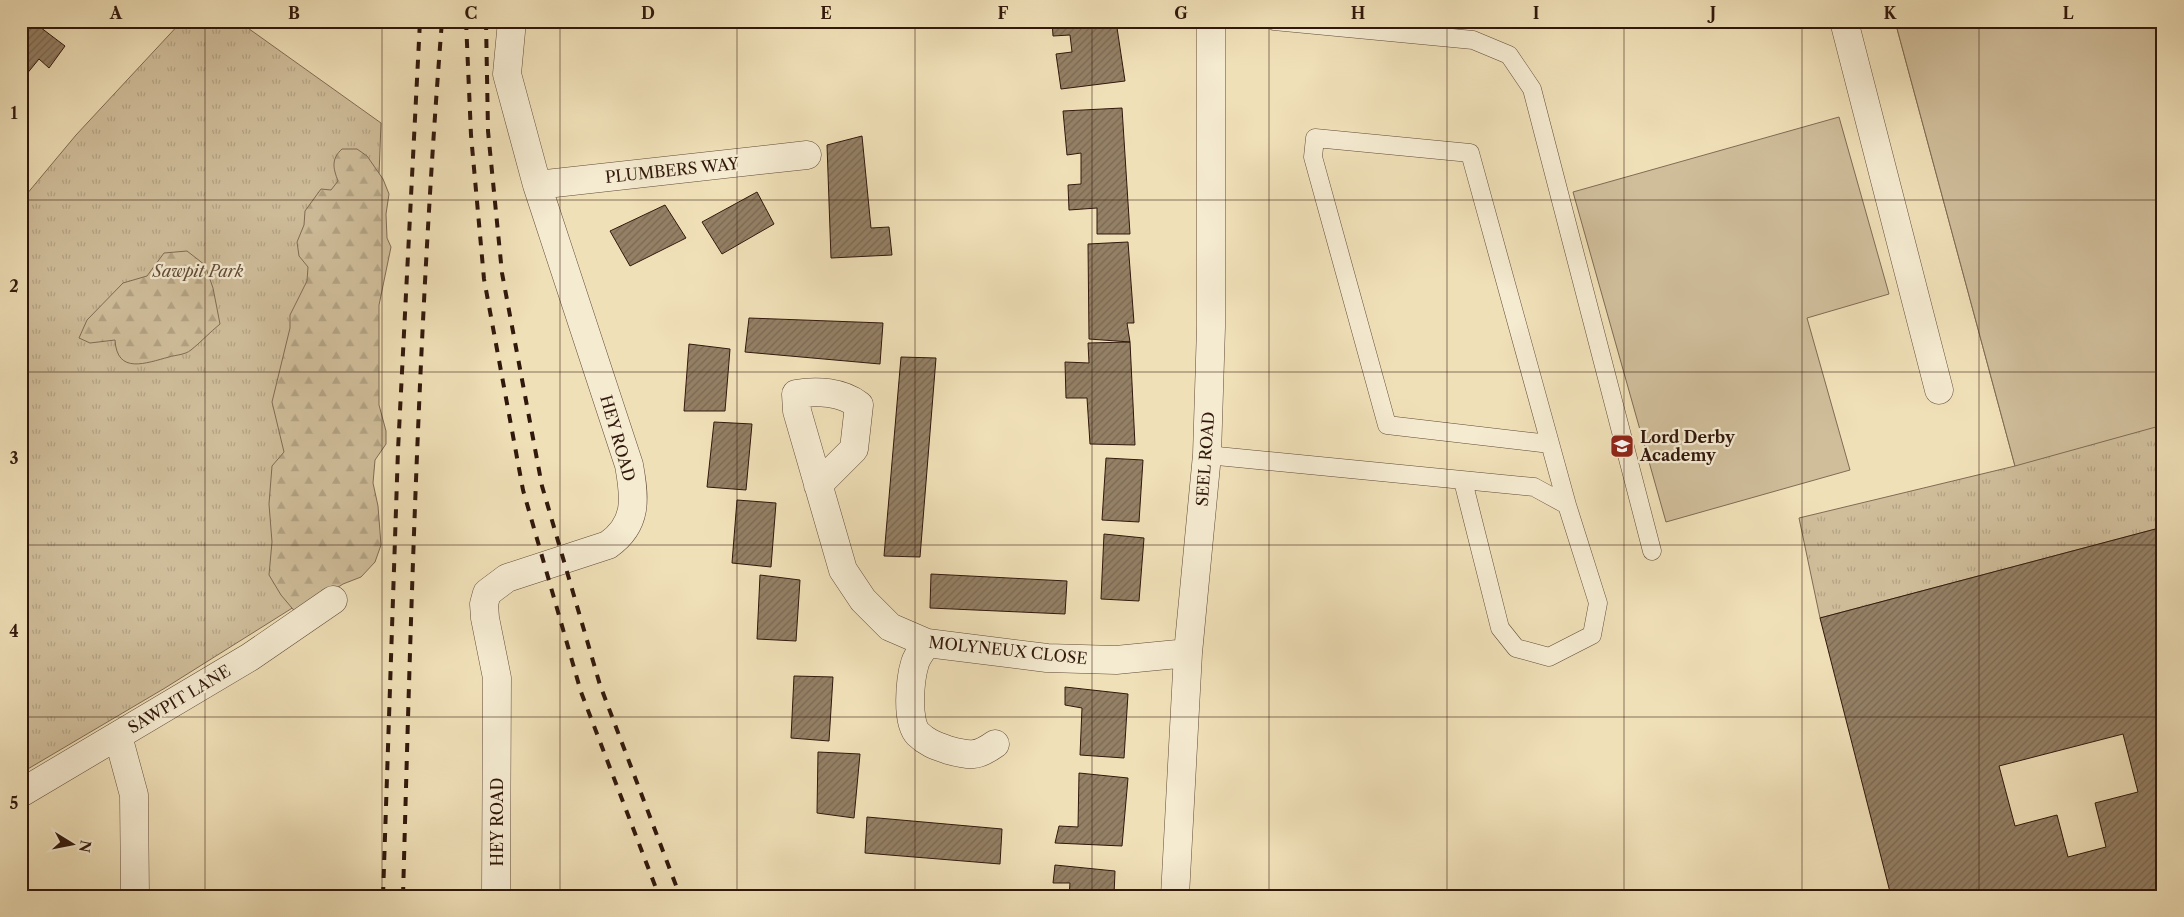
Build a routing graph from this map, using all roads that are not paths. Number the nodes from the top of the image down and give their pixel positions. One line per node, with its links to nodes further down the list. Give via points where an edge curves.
1 (512, 21): 6 (street, HEY ROAD, via 507,74)
2 (1211, 21): 9 (street, SEEL ROAD, via 1211,327)
3 (1274, 21): 13 (lane, via 1473,40 1509,54 1532,89)
4 (1844, 21): 7 (street)
5 (808, 155): 6 (street, PLUMBERS WAY)
6 (537, 185): 21 (street, HEY ROAD, via 629,465 633,510 620,537 608,545 507,578 488,594 484,604 497,678)
7 (1939, 390)
8 (1550, 444): 8 (lane, via 1470,152 1315,138 1313,157 1387,424); 12 (lane)
9 (1207, 455): 10 (lane); 16 (street, SEEL ROAD)
10 (1462, 481): 12 (lane, via 1534,487); 12 (lane, via 1500,628 1516,648 1549,657 1592,635 1598,603)
11 (818, 485): 11 (street, MOLYNEUX CLOSE, via 796,411 796,394 848,396 859,404 854,449); 15 (street, MOLYNEUX CLOSE, via 843,570 863,600 890,627)
12 (1567, 505)
13 (1652, 551)
14 (333, 600): 17 (street, SAWPIT LANE, via 250,657)
15 (927, 643): 16 (street, MOLYNEUX CLOSE, via 1047,658 1116,660); 18 (street, via 915,662 912,680 910,712 916,733 932,744 958,753 980,754)
16 (1188, 653): 22 (street, SEEL ROAD)
17 (118, 736): 19 (street, SAWPIT LANE); 20 (street, via 134,795)
18 (995, 744)
19 (21, 793)
20 (135, 896)
21 (496, 896)
22 (1175, 896)

